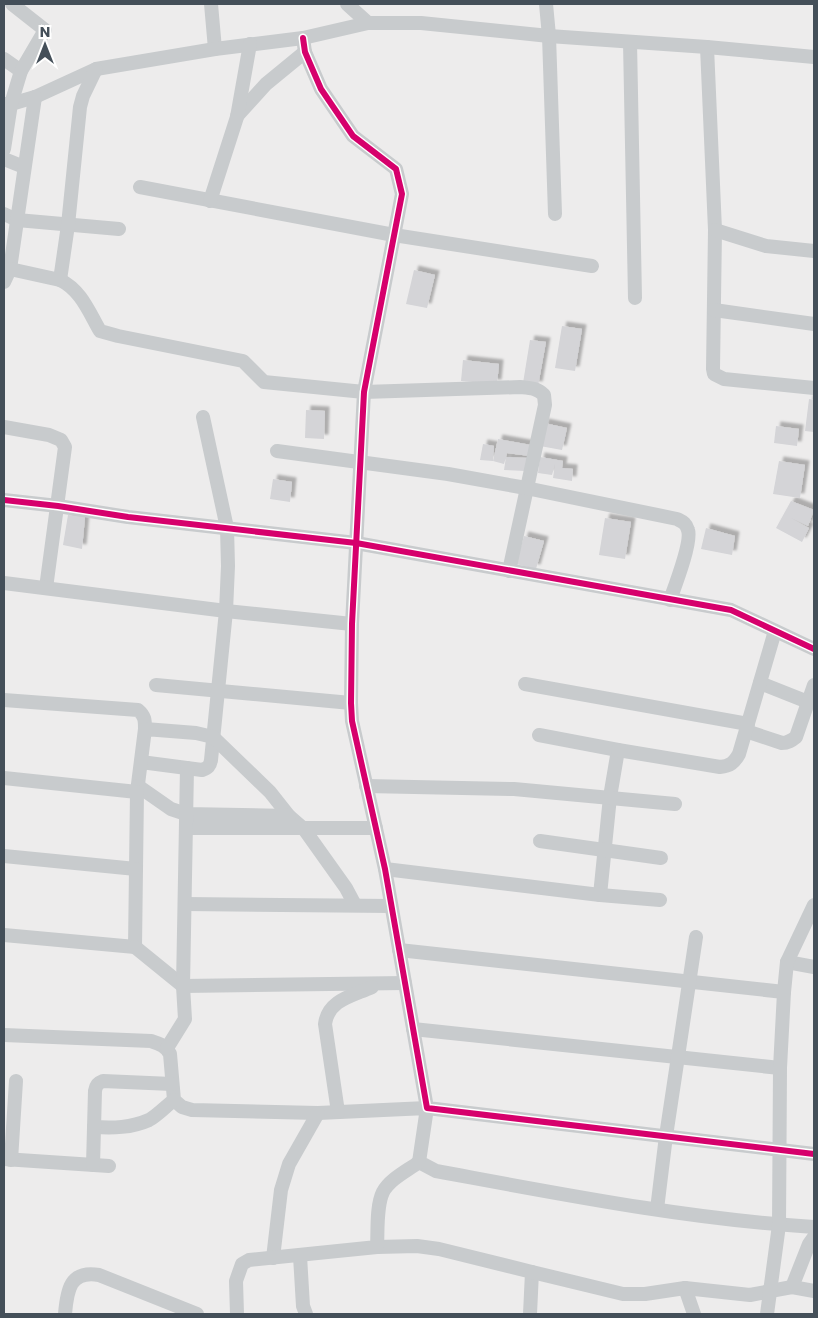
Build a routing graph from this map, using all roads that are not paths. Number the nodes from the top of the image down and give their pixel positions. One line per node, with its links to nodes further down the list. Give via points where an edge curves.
1 (12, 4): 16 (street, via 45,30)
2 (211, 4): 11 (street)
3 (347, 4): 5 (street)
4 (546, 4): 6 (street)
5 (368, 23): 6 (street, via 422,23); 7 (street)
6 (549, 36): 8 (street); 26 (street)
7 (303, 38): 9 (street); 12 (street)
8 (630, 42): 10 (street); 37 (street)
9 (250, 44): 11 (street); 19 (street)
10 (707, 47): 13 (street); 30 (street)
11 (215, 49): 15 (street)
12 (305, 52): 19 (street, via 266,84); 31 (street, via 321,89 353,136 396,169 402,194)
13 (814, 57)
14 (4, 59): 16 (street)
15 (96, 69): 17 (street); 28 (street, via 80,107)
16 (21, 70): 18 (street)
17 (34, 97): 18 (street); 22 (street)
18 (7, 104): 20 (street)
19 (237, 117): 24 (street)
20 (4, 149)
21 (4, 159): 22 (street)
22 (24, 167): 27 (street)
23 (140, 188): 24 (street)
24 (210, 201): 31 (street)
25 (4, 214): 27 (street)
26 (555, 214)
27 (17, 220): 28 (street); 34 (street)
28 (68, 225): 29 (street); 35 (street)
29 (119, 229)
30 (715, 230): 32 (street, via 766,246); 38 (street)
31 (394, 235): 33 (street); 41 (street)
32 (814, 251)
33 (592, 266)
34 (7, 268): 35 (street); 36 (street)
35 (60, 280): 41 (street, via 77,292 100,331 243,361 264,382)
36 (4, 282)
37 (635, 298)
38 (714, 310): 39 (street); 40 (street, via 714,374 724,379)
39 (814, 324)
40 (814, 388)
41 (364, 392): 45 (street); 46 (street, via 520,387 540,391 545,405)
42 (203, 416): 49 (street)
43 (4, 426): 48 (street, via 61,440 65,456)
44 (277, 451): 45 (street)
45 (360, 462): 46 (street); 50 (street)
46 (526, 488): 51 (street); 54 (street, via 684,523 689,540)
47 (4, 500): 48 (street)
48 (58, 506): 49 (street, via 128,518); 53 (street)
49 (227, 528): 50 (street); 55 (street)
50 (356, 544): 51 (street); 56 (street)
51 (509, 571): 54 (street)
52 (4, 583): 53 (street)
53 (46, 588): 55 (street)
54 (670, 600): 57 (street, via 731,610)
55 (226, 612): 56 (street); 63 (street)
56 (352, 624): 66 (street)
57 (775, 631): 58 (street); 59 (street)
58 (814, 649)
59 (760, 683): 65 (street); 67 (street)
60 (525, 684): 67 (street)
61 (156, 685): 63 (street)
62 (814, 685): 65 (street)
63 (218, 691): 66 (street); 70 (street)
64 (4, 700): 68 (street, via 138,710 145,719)
65 (808, 702): 67 (street, via 796,737 791,741 782,743)
66 (351, 703): 75 (street)
67 (747, 728): 71 (street, via 739,754 729,766)
68 (145, 729): 70 (street, via 196,732); 72 (street)
69 (539, 735): 71 (street)
70 (213, 737): 73 (street, via 207,769); 79 (street, via 270,792)
71 (618, 750): 77 (street)
72 (141, 762): 73 (street); 76 (street)
73 (187, 768): 80 (street)
74 (4, 778): 76 (street)
75 (366, 786): 77 (street, via 514,789); 81 (street)
76 (138, 789): 80 (street); 87 (street)
77 (610, 797): 78 (street); 84 (street)
78 (675, 804)
79 (289, 816): 80 (street); 82 (street)
80 (186, 821): 82 (street); 91 (street)
81 (376, 828): 82 (street); 88 (street)
82 (304, 829): 92 (street)
83 (540, 841): 84 (street)
84 (605, 849): 86 (street); 89 (street)
85 (4, 856): 87 (street)
86 (661, 858)
87 (136, 869): 97 (street)
88 (384, 869): 89 (street); 94 (street)
89 (600, 895): 90 (street)
90 (660, 900)
91 (185, 904): 92 (street); 104 (street)
92 (355, 905): 94 (street)
93 (814, 905): 99 (street)
94 (391, 906): 98 (street)
95 (4, 935): 97 (street)
96 (696, 937): 101 (street)
97 (134, 946): 104 (street)
98 (399, 950): 101 (street); 102 (street)
99 (787, 962): 100 (street); 105 (street)
100 (814, 967)
101 (689, 981): 105 (street); 109 (street)
102 (405, 983): 103 (street); 106 (street)
103 (380, 984): 104 (street); 115 (street, via 340,1001 326,1014)
104 (183, 986): 108 (street, via 185,1019)
105 (784, 992): 110 (street)
106 (413, 1029): 109 (street); 114 (street)
107 (4, 1035): 108 (street, via 151,1041)
108 (167, 1048): 112 (street)
109 (678, 1058): 110 (street); 118 (street)
110 (780, 1068): 119 (street)
111 (16, 1081): 121 (street)
112 (172, 1084): 113 (street); 117 (street, via 99,1083 95,1090)
113 (174, 1100): 116 (street, via 192,1110); 117 (street, via 150,1119 120,1128)
114 (427, 1108): 115 (street); 118 (street); 122 (street)
115 (338, 1112): 116 (street)
116 (318, 1113): 131 (street, via 288,1164 281,1190)
117 (94, 1127): 123 (street)
118 (666, 1136): 119 (street); 125 (street)
119 (778, 1150): 120 (street); 126 (street)
120 (814, 1154)
121 (8, 1159): 123 (street)
122 (419, 1162): 125 (street, via 436,1171 599,1202); 129 (street, via 384,1191 380,1201)
123 (93, 1165): 124 (street)
124 (109, 1166)
125 (657, 1209): 126 (street)
126 (778, 1224): 127 (street); 135 (street)
127 (814, 1227)
128 (814, 1237): 133 (street)
129 (377, 1247): 130 (street); 132 (street, via 439,1249)
130 (300, 1256): 131 (street); 140 (street)
131 (273, 1258): 139 (street, via 249,1260 242,1264 236,1281)
132 (532, 1272): 134 (street, via 623,1294); 141 (street)
133 (792, 1287): 135 (street); 136 (street)
134 (685, 1288): 135 (street, via 750,1295); 142 (street)
135 (769, 1291): 143 (street)
136 (814, 1291)
137 (65, 1314): 138 (street, via 71,1284 80,1275 88,1273)
138 (197, 1314)
139 (237, 1314)
140 (306, 1314)
141 (530, 1314)
142 (694, 1314)
143 (767, 1314)

